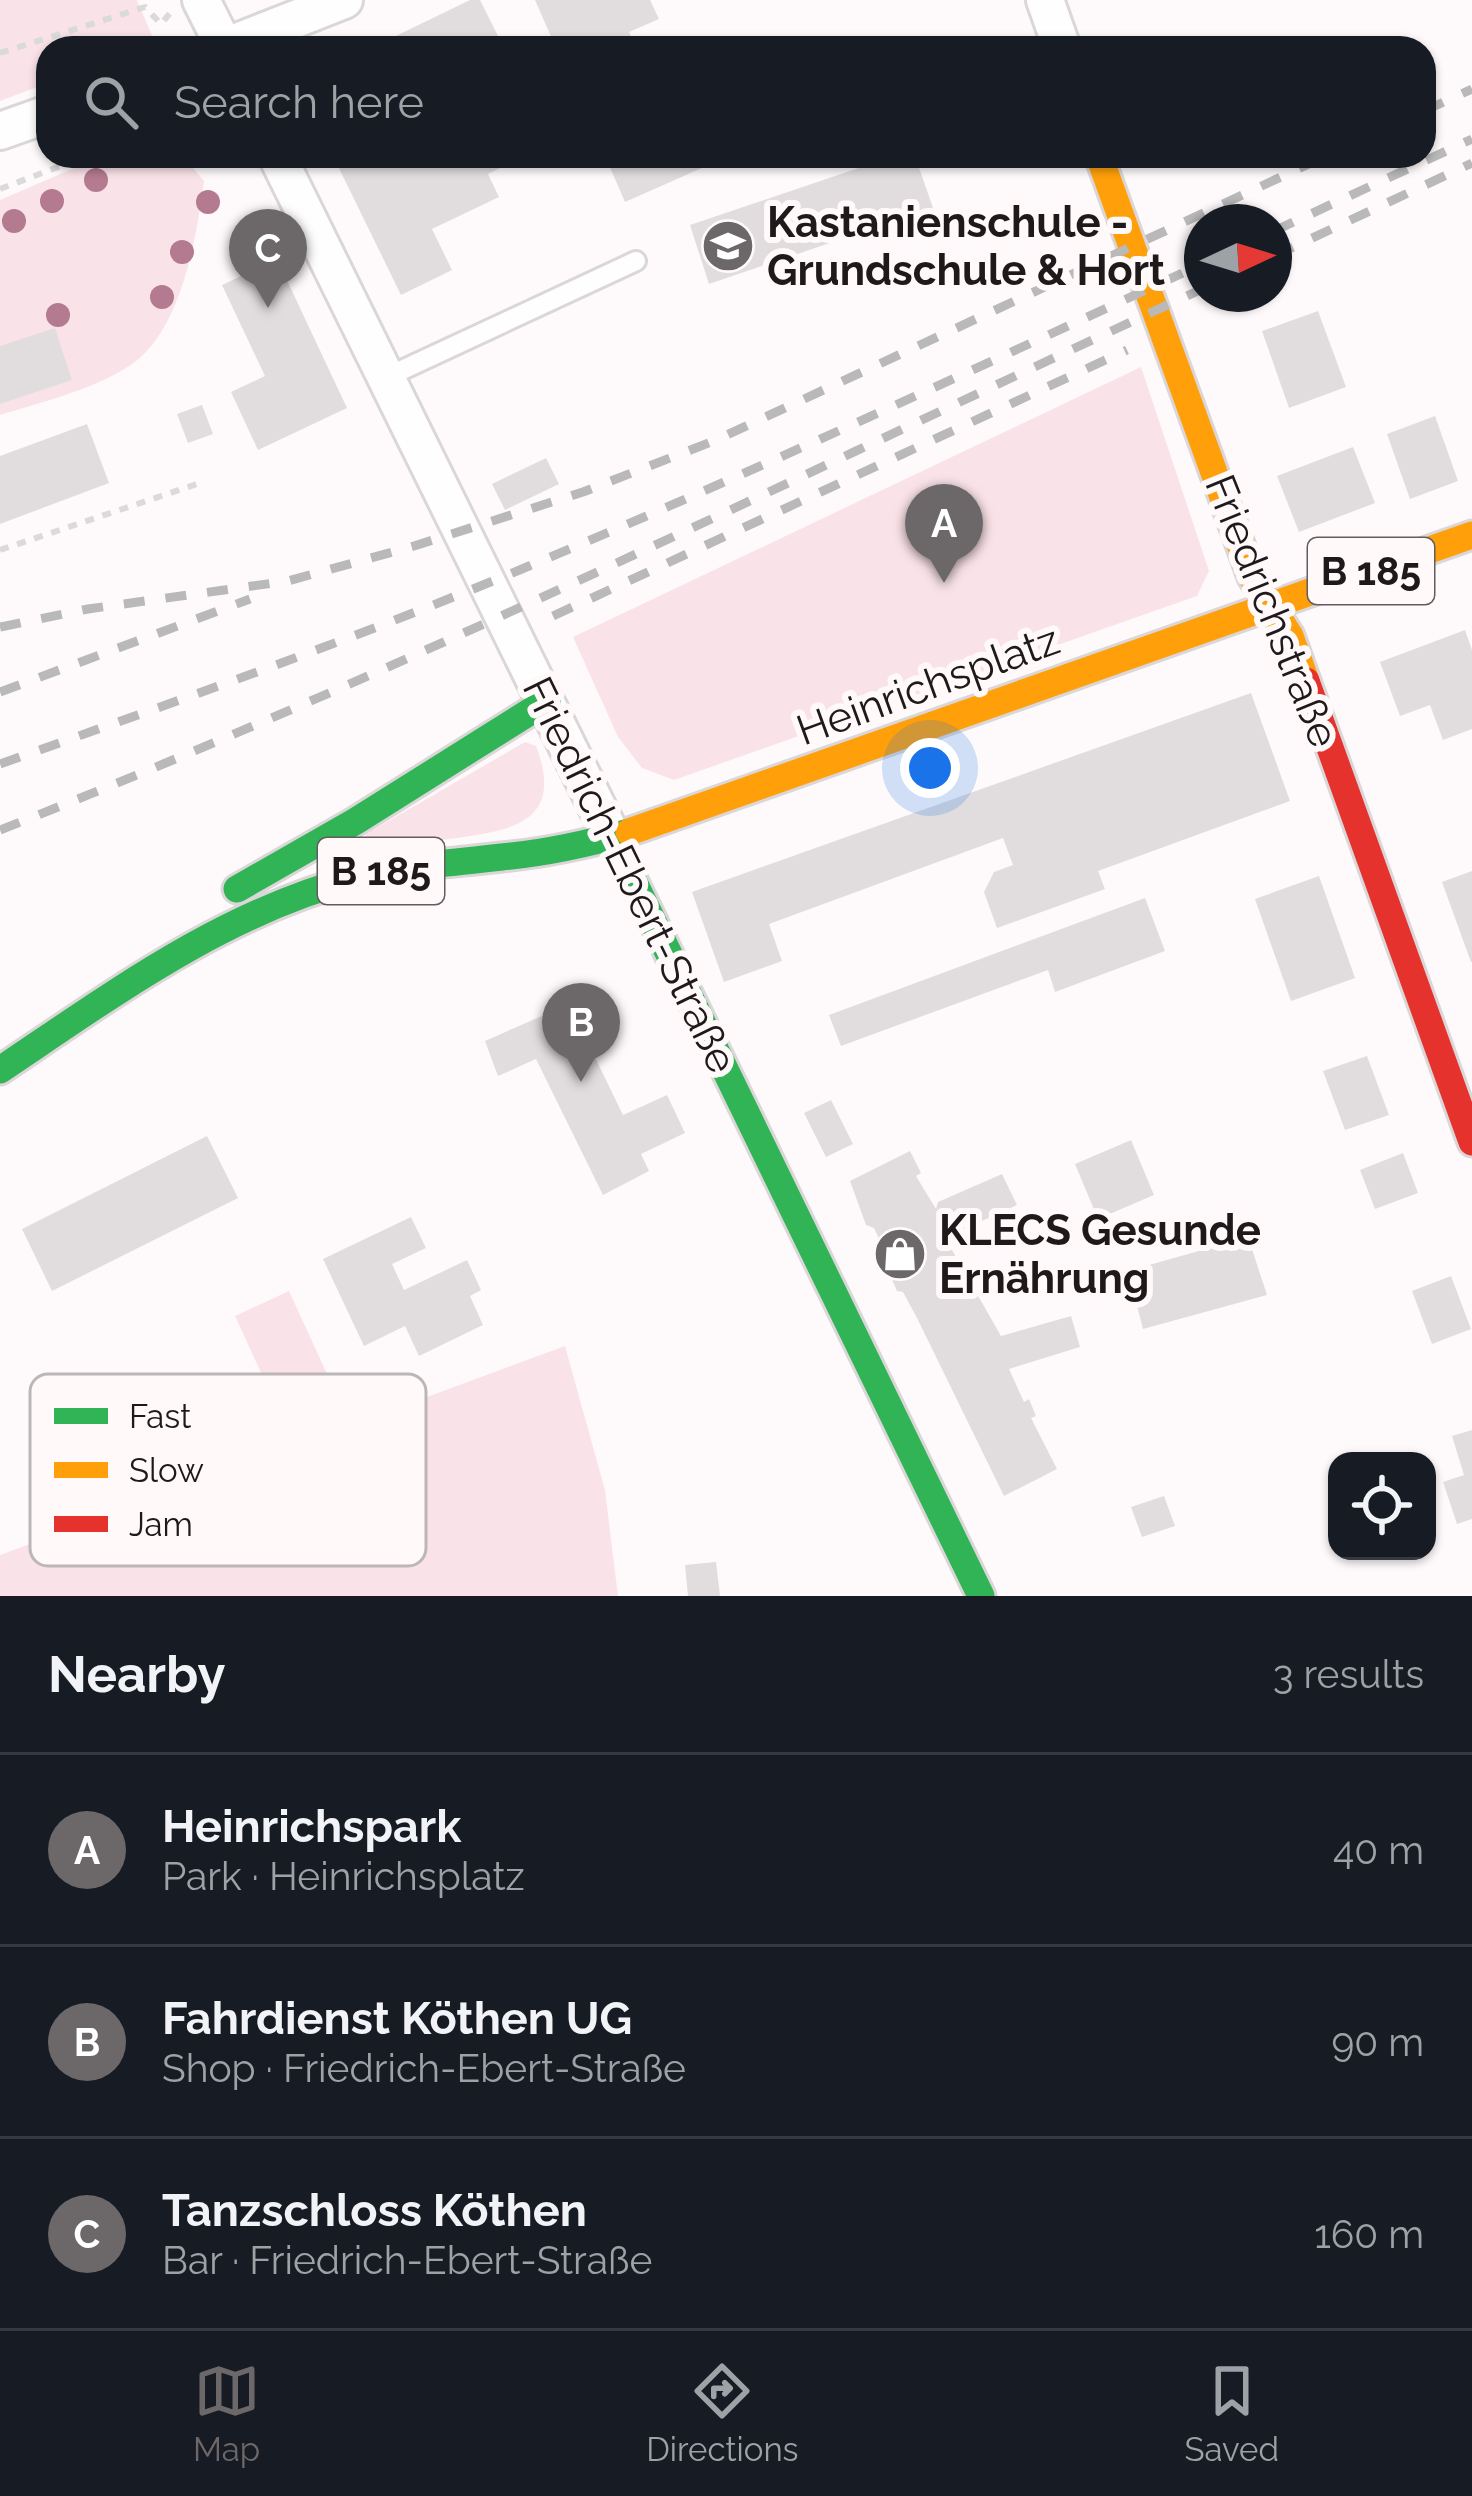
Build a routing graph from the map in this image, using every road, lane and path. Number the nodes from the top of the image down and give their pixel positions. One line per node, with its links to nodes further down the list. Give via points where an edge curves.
1 (344, 0): 6 (street)
2 (1045, 0): 7 (street)
3 (202, 1): 4 (path, via 161,24 145,7); 5 (street)
4 (54, 36)
5 (218, 36)
6 (253, 36)
7 (1058, 36)
8 (36, 42): 9 (path)
9 (0, 53)
10 (36, 118): 11 (street)
11 (0, 131)
12 (55, 168): 15 (path)
13 (283, 168): 17 (street, Friedrich-Ebert-Straße)
14 (1103, 168): 21 (main road, Friedrichstraße, via 1252,578)
15 (0, 189)
16 (636, 261): 17 (lane)
17 (387, 377): 22 (street, Friedrich-Ebert-Straße)
18 (200, 483): 20 (path)
19 (1472, 535): 21 (main road, B 185)
20 (0, 550)
21 (1270, 607): 23 (main road, Heinrichsplatz / B 185); 25 (main road, Friedrichstraße, via 1290,636)
22 (547, 701): 23 (street, Friedrich-Ebert-Straße); 24 (main road, via 211,904)
23 (612, 837): 24 (main road, B 185, via 352,878 245,916); 28 (main road, Friedrich-Ebert-Straße)
24 (167, 959): 26 (main road, B 185)
25 (1458, 1062): 27 (main road, Friedrichstraße)
26 (0, 1070)
27 (1472, 1142)
28 (981, 1596)

